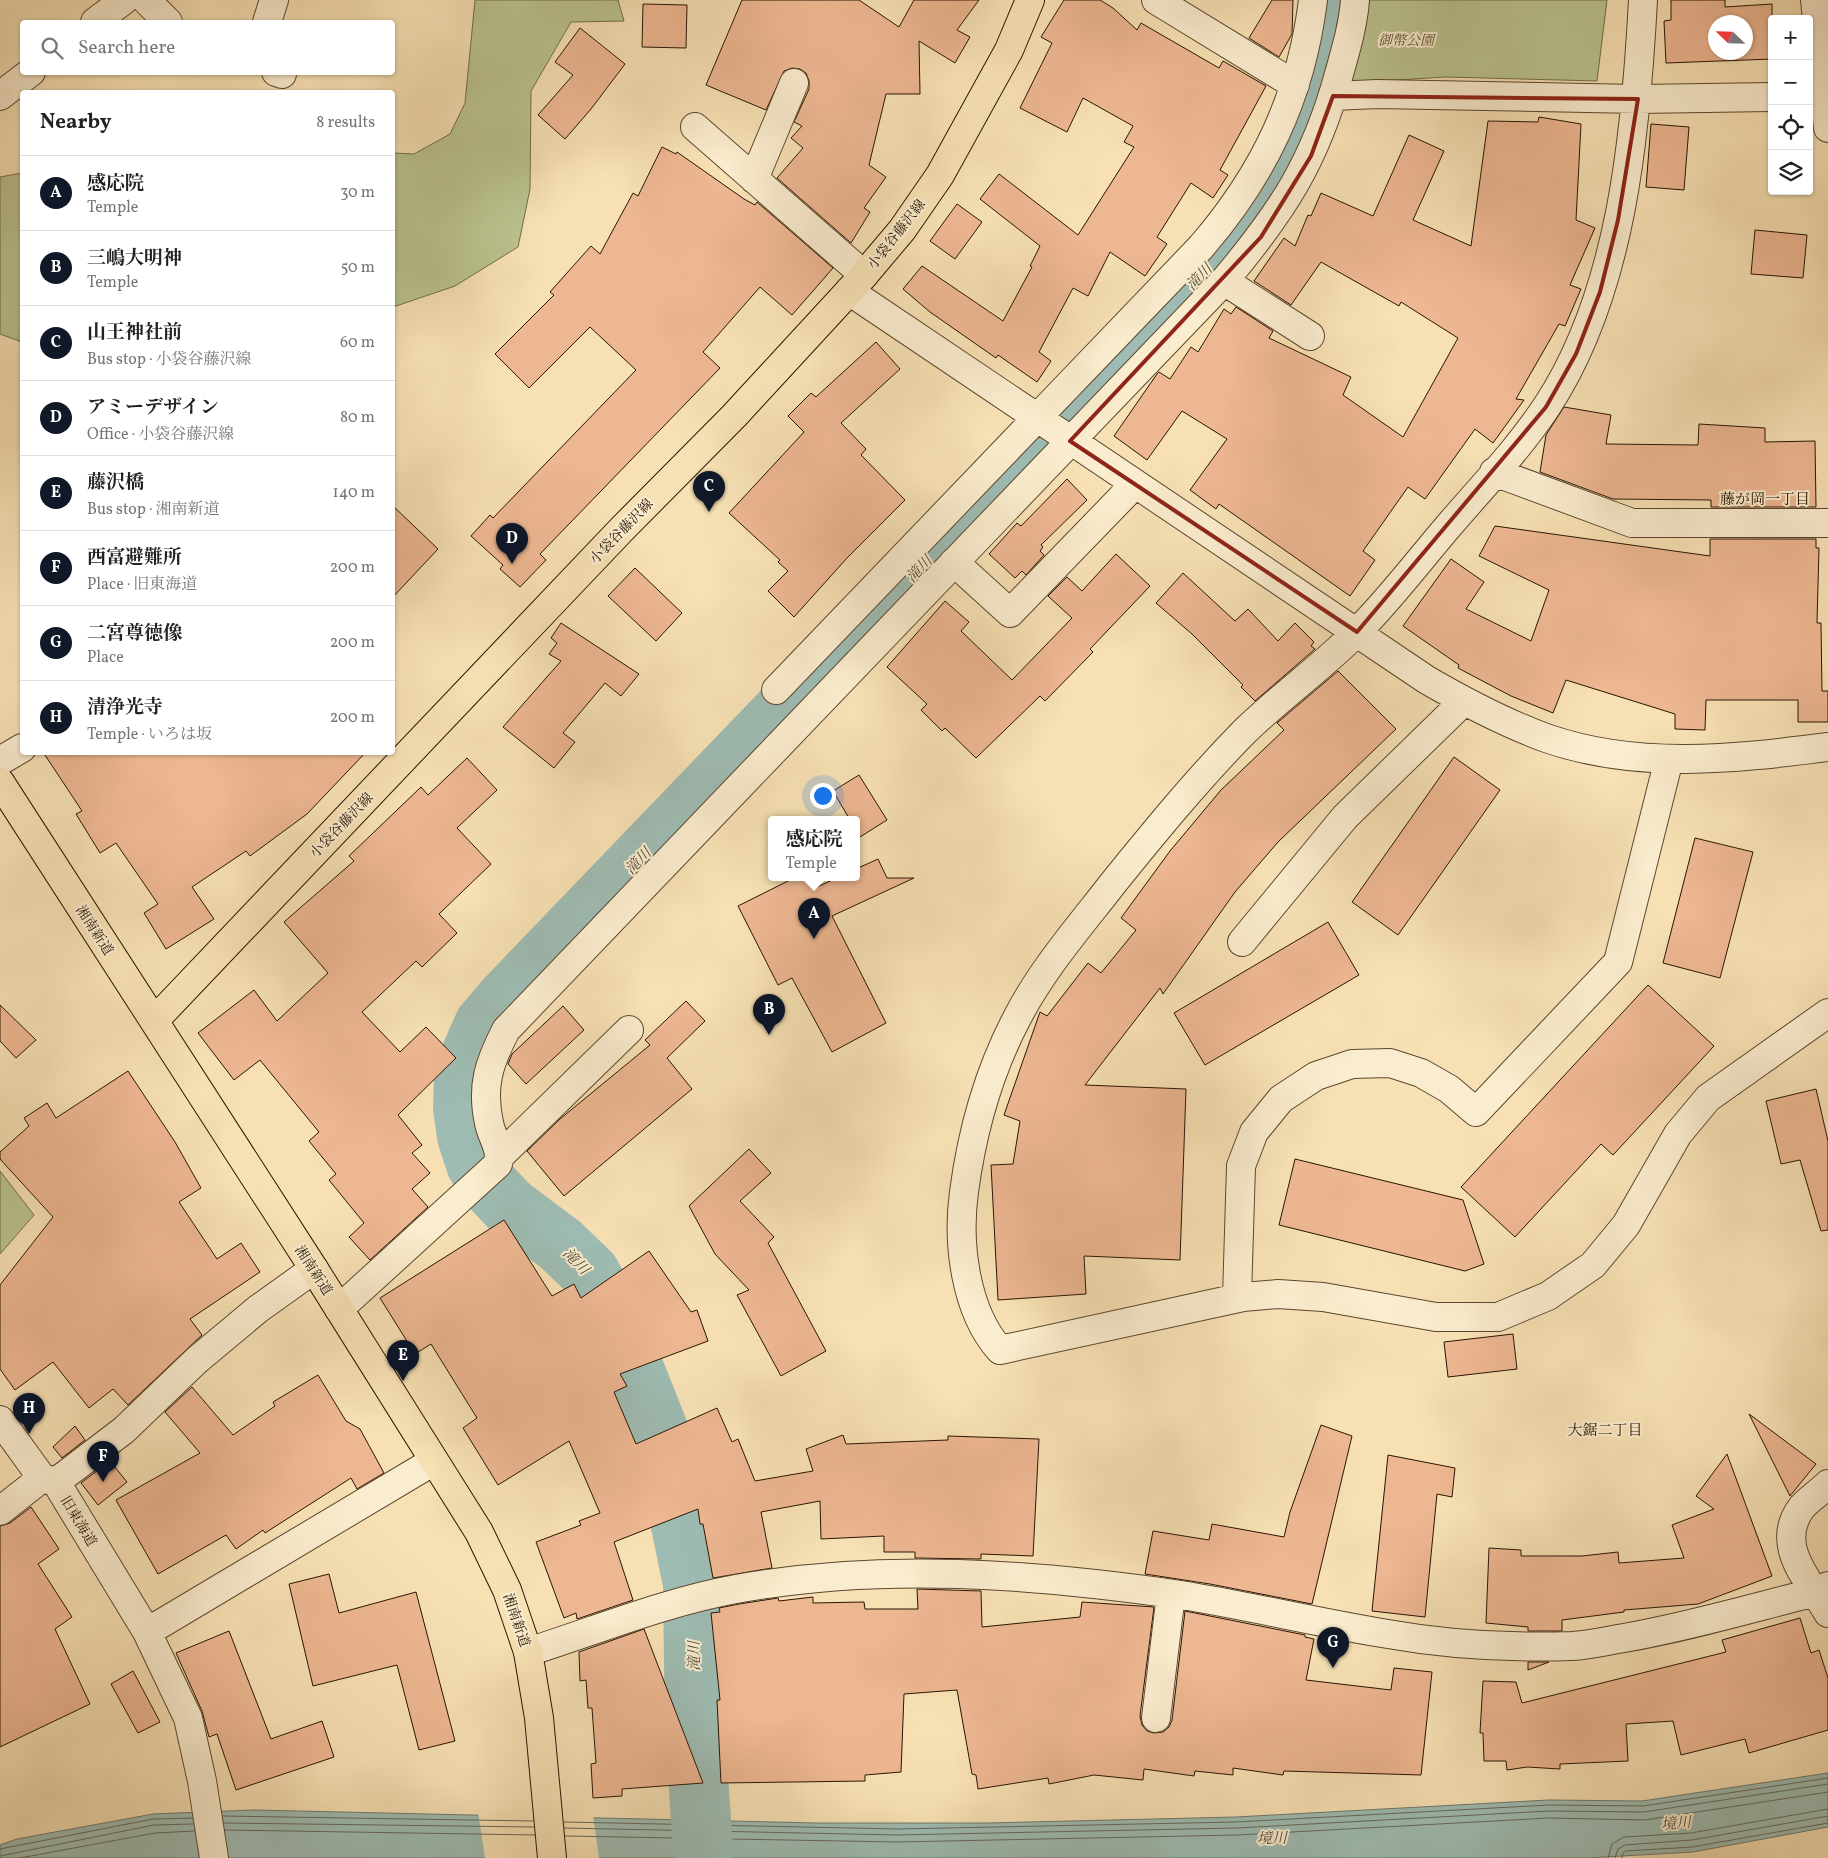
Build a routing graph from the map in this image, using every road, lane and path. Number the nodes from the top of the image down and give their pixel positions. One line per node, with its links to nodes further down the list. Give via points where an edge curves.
1 (124, 0): 10 (street)
2 (146, 0): 11 (street)
3 (274, 0): 12 (street)
4 (1030, 0): 25 (main road, 小袋谷藤沢線, via 1009,50 940,174 902,230)
5 (1156, 0): 15 (street)
6 (1313, 0): 15 (street)
7 (1355, 0): 17 (street, via 1353,24)
8 (1644, 0): 20 (street)
9 (1815, 0): 18 (street)
10 (98, 20)
11 (166, 20)
12 (268, 20)
13 (26, 75): 16 (street)
14 (794, 83): 23 (street)
15 (1295, 85): 27 (street, via 1257,171 1230,213)
16 (0, 96)
17 (1333, 96): 20 (street); 24 (street, via 1311,156 1290,194 1261,237)
18 (1821, 96): 22 (street)
19 (1768, 97): 20 (street)
20 (1638, 99): 28 (street, via 1618,220 1600,292 1576,354 1546,407)
21 (695, 127): 23 (street)
22 (1828, 128)
23 (754, 179): 25 (street)
24 (1224, 281): 26 (street); 27 (street)
25 (856, 283): 27 (street); 42 (main road, 小袋谷藤沢線, via 734,416 622,529)
26 (1310, 336)
27 (1053, 430): 29 (street); 31 (street); 33 (street)
28 (1494, 472): 30 (street, via 1632,523); 32 (street)
29 (1135, 484): 31 (street, via 1010,613); 32 (street)
30 (1828, 523)
31 (954, 562): 44 (street, via 506,1030 490,1060 485,1090 489,1124)
32 (1357, 632): 34 (street); 46 (street, via 1247,730 1175,805 1053,960 1017,1017 991,1076 969,1152 960,1217 965,1276 986,1335 1000,1350)
33 (776, 690)
34 (1464, 701): 37 (street, via 1547,738 1609,753); 40 (street, via 1345,817)
35 (1828, 747): 37 (street, via 1754,756)
36 (20, 749): 38 (street)
37 (1669, 759): 46 (street, via 1618,962 1476,1112 1449,1089 1421,1073 1390,1063 1352,1064 1316,1076 1281,1098 1259,1125 1241,1166)
38 (0, 761)
39 (0, 782): 42 (main road, 湘南新道)
40 (1242, 942)
41 (1828, 1013): 46 (street, via 1708,1098 1678,1134 1620,1232 1593,1265 1548,1296 1498,1317 1436,1317 1323,1297 1278,1294)
42 (154, 1021): 45 (main road, 湘南新道)
43 (629, 1030): 44 (street)
44 (499, 1159): 47 (street, via 479,1183)
45 (314, 1269): 47 (main road, 湘南新道); 50 (street, 旧東海道, via 258,1309 197,1360 124,1430)
46 (1237, 1297)
47 (339, 1309): 49 (main road, 湘南新道)
48 (0, 1420): 50 (street)
49 (434, 1462): 55 (street); 56 (main road, 湘南新道, via 479,1532 507,1590)
50 (49, 1480): 52 (street); 55 (street, 旧東海道)
51 (1828, 1484): 54 (street, via 1802,1506 1793,1524 1790,1544 1796,1563)
52 (0, 1511)
53 (1172, 1594): 54 (street, via 1390,1635 1452,1643 1538,1647 1577,1646 1646,1634); 56 (street, via 1038,1577 986,1574 809,1578 671,1604); 57 (street)
54 (1824, 1597)
55 (147, 1632): 58 (street, 旧東海道, via 188,1718)
56 (528, 1652): 59 (main road, 湘南新道, via 547,1792)
57 (1156, 1718)
58 (214, 1858)
59 (552, 1858)

